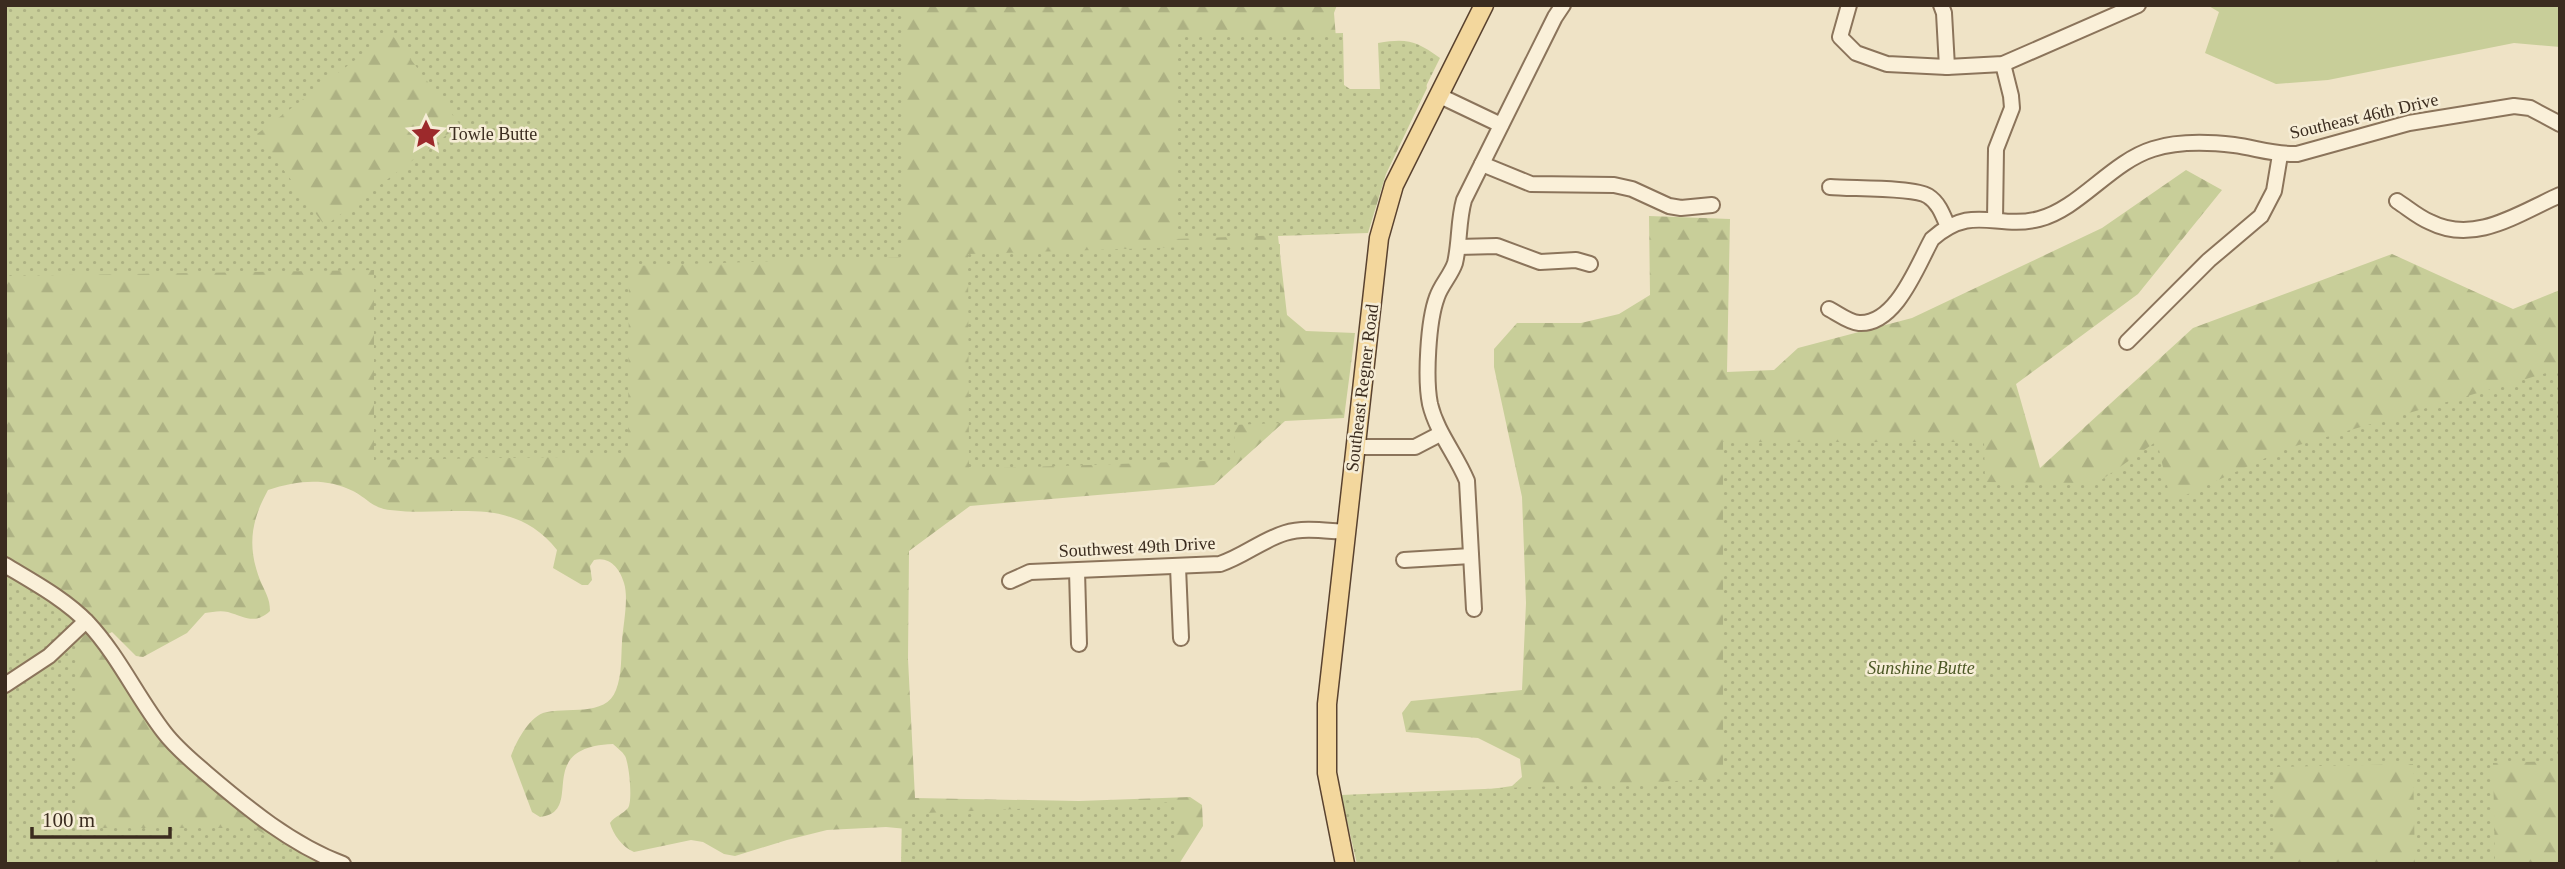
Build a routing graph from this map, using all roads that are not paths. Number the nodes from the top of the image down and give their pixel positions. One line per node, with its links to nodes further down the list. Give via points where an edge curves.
1 (1484, 5): 8 (main road, Southeast Regner Road)
2 (1563, 5): 10 (street)
3 (1849, 5): 7 (street, via 1840,37 1856,53 1887,65)
4 (1941, 5): 7 (street)
5 (2138, 5): 6 (street)
6 (2003, 64): 7 (street); 17 (street, via 2012,108 1996,149)
7 (1947, 67)
8 (1438, 95): 10 (street); 24 (main road, Southeast Regner Road, via 1382,220)
9 (2560, 124): 11 (street, Southeast 46th Drive, via 2530,108 2514,106 2409,123 2312,151)
10 (1501, 125): 12 (street)
11 (2280, 155): 17 (street, Southeast 46th Drive, via 2197,143 2154,149 2138,155 2057,211 2039,219); 22 (street, via 2274,191 2261,216 2209,260)
12 (1482, 164): 16 (street, via 1531,184 1614,185 1669,206); 19 (street, via 1458,218)
13 (1830, 187): 18 (street, via 1927,195 1940,207)
14 (2560, 195): 15 (street, via 2507,221 2472,230 2431,223)
15 (2397, 201)
16 (1712, 205)
17 (1995, 220): 18 (street, Southeast 46th Drive, via 1970,219)
18 (1948, 227): 21 (street, via 1932,239 1889,312 1859,323)
19 (1458, 247): 20 (street, via 1497,246 1527,259); 23 (street, via 1454,267 1437,295 1427,375)
20 (1590, 264)
21 (1829, 309)
22 (2127, 342)
23 (1440, 434): 24 (street, via 1415,447); 26 (street, via 1467,481)
24 (1355, 447): 25 (main road, Southeast Regner Road)
25 (1345, 532): 29 (street, Southwest 49th Drive, via 1287,532 1236,559); 38 (main road, Southeast Regner Road, via 1325,761)
26 (1471, 556): 27 (street); 32 (street)
27 (1404, 560)
28 (5, 565): 33 (street)
29 (1178, 567): 30 (street, Southwest 49th Drive); 34 (street)
30 (1077, 571): 31 (street, Southwest 49th Drive, via 1030,572); 35 (street)
31 (1010, 581)
32 (1474, 609)
33 (86, 621): 36 (street, via 49,656); 37 (street, via 178,748 251,810)
34 (1181, 638)
35 (1079, 644)
36 (5, 685)
37 (343, 864)
38 (1345, 864)

